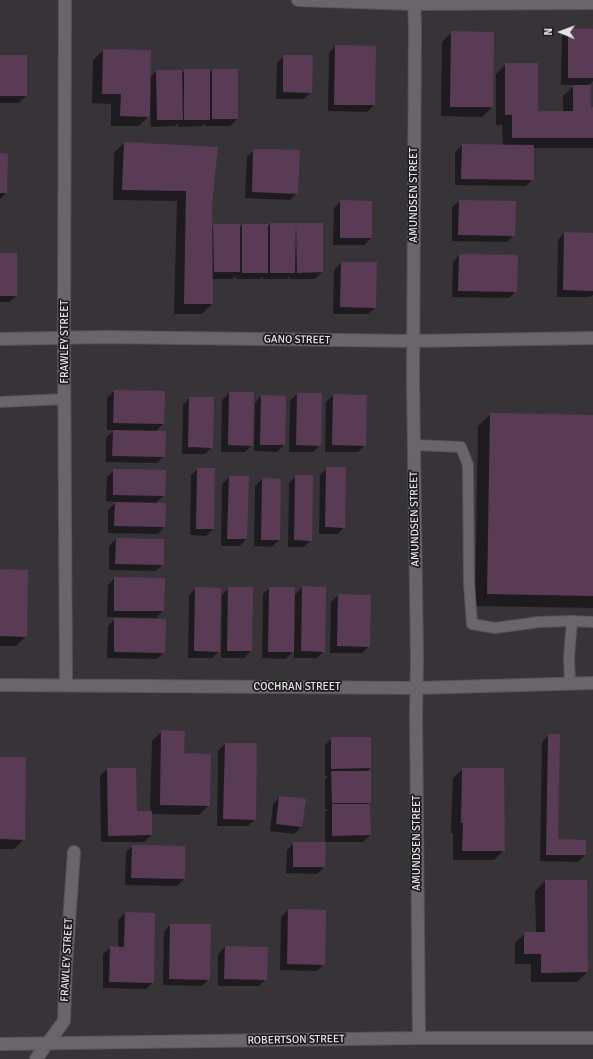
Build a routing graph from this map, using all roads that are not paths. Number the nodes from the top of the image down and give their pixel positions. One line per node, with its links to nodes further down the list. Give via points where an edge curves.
1 (65, 0): 5 (street, FRAWLEY STREET)
2 (298, 0): 3 (street)
3 (414, 2): 4 (street); 8 (street, AMUNDSEN STREET)
4 (593, 3)
5 (64, 338): 7 (street, GANO STREET); 8 (street, GANO STREET); 9 (street, FRAWLEY STREET)
6 (593, 338): 8 (street, GANO STREET)
7 (0, 339)
8 (413, 341): 11 (street, AMUNDSEN STREET)
9 (65, 398): 10 (lane); 17 (street, FRAWLEY STREET)
10 (0, 402)
11 (414, 445): 12 (lane, via 461,447 468,465 472,624 495,628); 18 (street, AMUNDSEN STREET)
12 (572, 621): 13 (lane); 14 (lane)
13 (593, 622)
14 (570, 683): 15 (street, COCHRAN STREET); 18 (street, COCHRAN STREET)
15 (593, 683)
16 (0, 685): 17 (street, COCHRAN STREET)
17 (66, 685): 18 (street, COCHRAN STREET)
18 (417, 688): 20 (street, AMUNDSEN STREET)
19 (74, 852): 23 (street, FRAWLEY STREET, via 64,1021)
20 (419, 1038): 21 (street, ROBERTSON STREET); 23 (street, ROBERTSON STREET)
21 (593, 1038)
22 (0, 1044): 23 (street, ROBERTSON STREET)
23 (46, 1044): 24 (street, FRAWLEY STREET)
24 (36, 1059)

